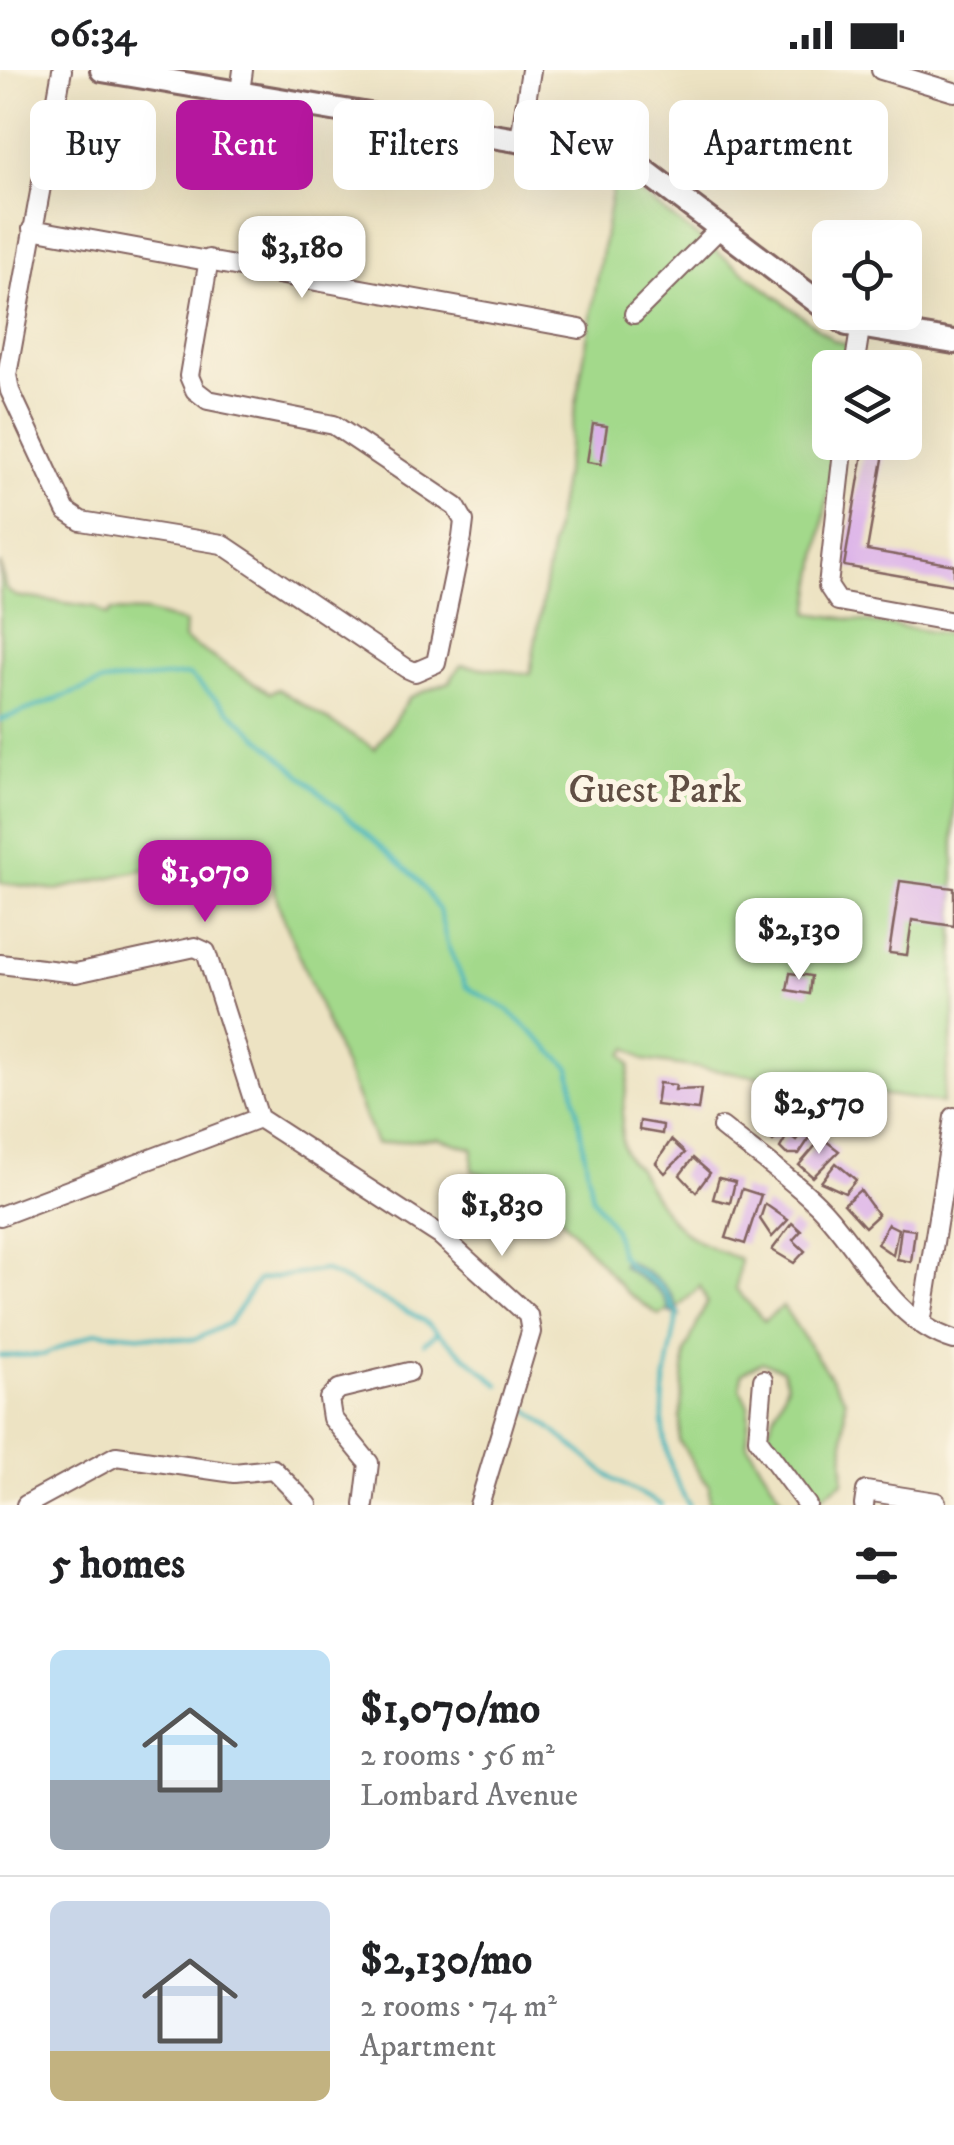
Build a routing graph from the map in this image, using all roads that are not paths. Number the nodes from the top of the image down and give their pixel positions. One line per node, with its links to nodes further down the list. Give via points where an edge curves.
1 (62, 70): 11 (street)
2 (102, 70): 5 (main road)
3 (531, 70): 7 (street)
4 (881, 70): 6 (street)
5 (242, 81): 8 (main road)
6 (954, 92)
7 (526, 100)
8 (514, 138)
9 (649, 174): 10 (main road)
10 (720, 228): 15 (main road); 16 (street)
11 (32, 229): 12 (street); 14 (street)
12 (209, 259): 14 (street, via 189,376 195,390 208,400 334,424 456,507 464,521 436,663 426,669 406,668 222,544 81,520 66,511 10,391); 17 (street)
13 (0, 294): 14 (street)
14 (20, 298)
15 (812, 300)
16 (634, 314)
17 (580, 329)
18 (873, 330): 19 (main road)
19 (954, 342)
20 (842, 460): 21 (street, via 828,586 838,601)
21 (954, 622)
22 (0, 964): 24 (street, via 76,973 196,947 206,952)
23 (954, 1117): 27 (street)
24 (259, 1118): 26 (street); 35 (street, via 442,1236 528,1314 531,1332)
25 (722, 1127): 27 (street, via 819,1206 895,1301)
26 (0, 1216)
27 (922, 1324): 28 (street)
28 (954, 1340)
29 (409, 1372): 34 (street, via 339,1390 329,1399 332,1418 369,1464)
30 (763, 1380): 36 (street, via 758,1439)
31 (936, 1502): 37 (street, via 866,1491)
32 (26, 1505): 33 (street, via 116,1456 234,1473 276,1470)
33 (308, 1505)
34 (364, 1505)
35 (479, 1505)
36 (807, 1505)
37 (864, 1505)

